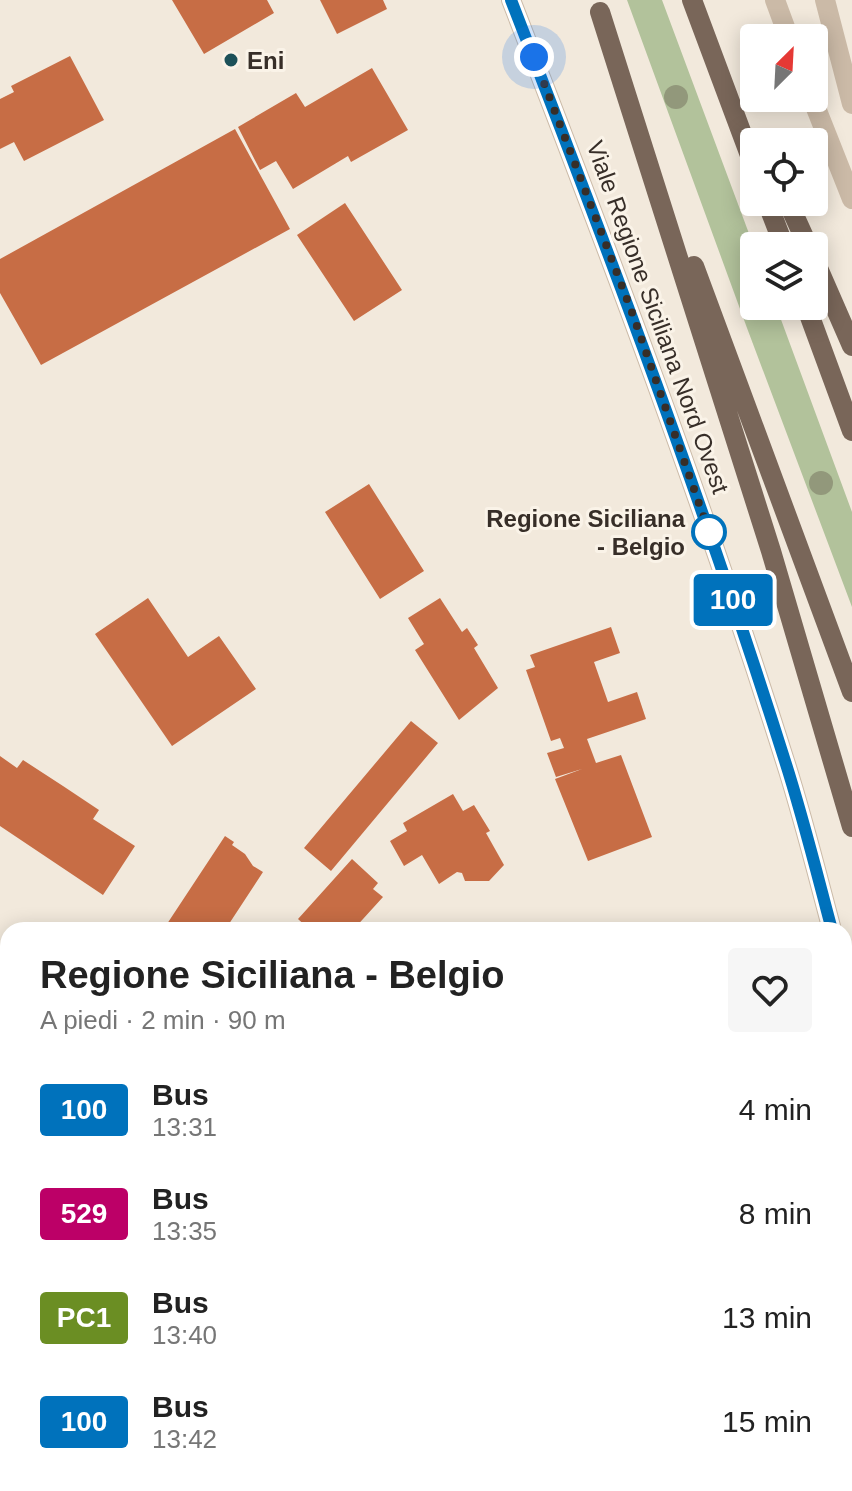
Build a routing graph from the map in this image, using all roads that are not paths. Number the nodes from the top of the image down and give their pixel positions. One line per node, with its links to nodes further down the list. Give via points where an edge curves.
1 (511, 0): 18 (street, Viale Regione Siciliana Nord Ovest, via 633,315 727,583)
2 (693, 0): 9 (main road); 10 (main road)
3 (775, 0): 6 (street)
4 (825, 0): 7 (street)
5 (598, 6): 16 (main road); 17 (main road, via 771,551)
6 (784, 24)
7 (852, 104)
8 (818, 112): 11 (street)
9 (740, 128)
10 (753, 128)
11 (852, 199)
12 (828, 291): 14 (main road)
13 (811, 320): 15 (main road)
14 (852, 346)
15 (852, 431)
16 (852, 692)
17 (852, 827)
18 (830, 922)

